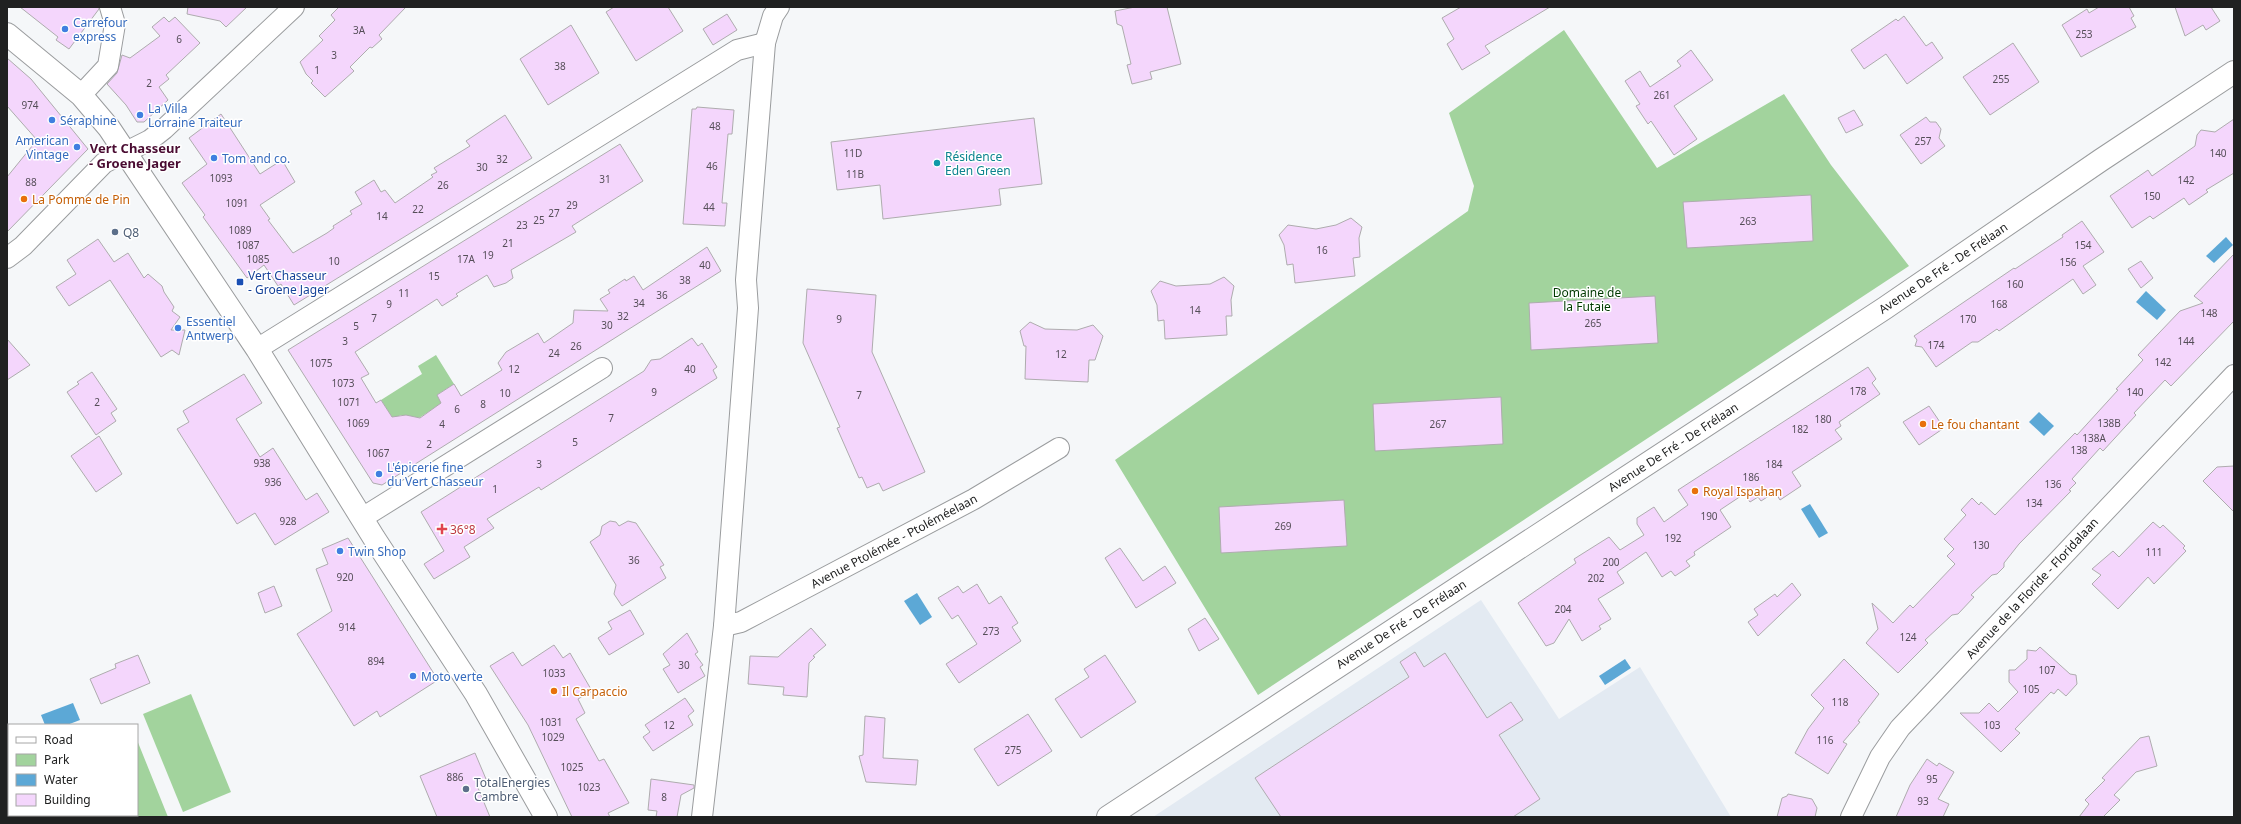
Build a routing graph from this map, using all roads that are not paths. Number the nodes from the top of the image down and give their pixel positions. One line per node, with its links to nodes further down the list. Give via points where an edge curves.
1 (110, 7): 7 (street, via 115,24 108,66)
2 (294, 7): 8 (street, via 164,129 150,140)
3 (779, 7): 5 (street, via 773,16)
4 (7, 34): 7 (main road)
5 (765, 43): 10 (street, via 737,50); 15 (street, via 746,280 748,308)
6 (2234, 72): 18 (main road, Avenue De Fré - De Frélaan, via 1885,308)
7 (81, 94): 8 (main road, via 109,128)
8 (125, 153): 9 (street, via 104,163 23,246); 10 (main road)
9 (7, 258)
10 (257, 349): 14 (main road)
11 (602, 368): 14 (street)
12 (2234, 375): 19 (street, Avenue de la Floride - Floridalaan, via 1900,728 1880,757)
13 (1059, 448): 15 (street, Avenue Ptolémée - Ptoléméelaan, via 974,499 741,622)
14 (362, 518): 16 (main road, via 476,694)
15 (724, 626): 17 (street)
16 (546, 817)
17 (702, 817)
18 (1108, 817)
19 (1851, 817)

